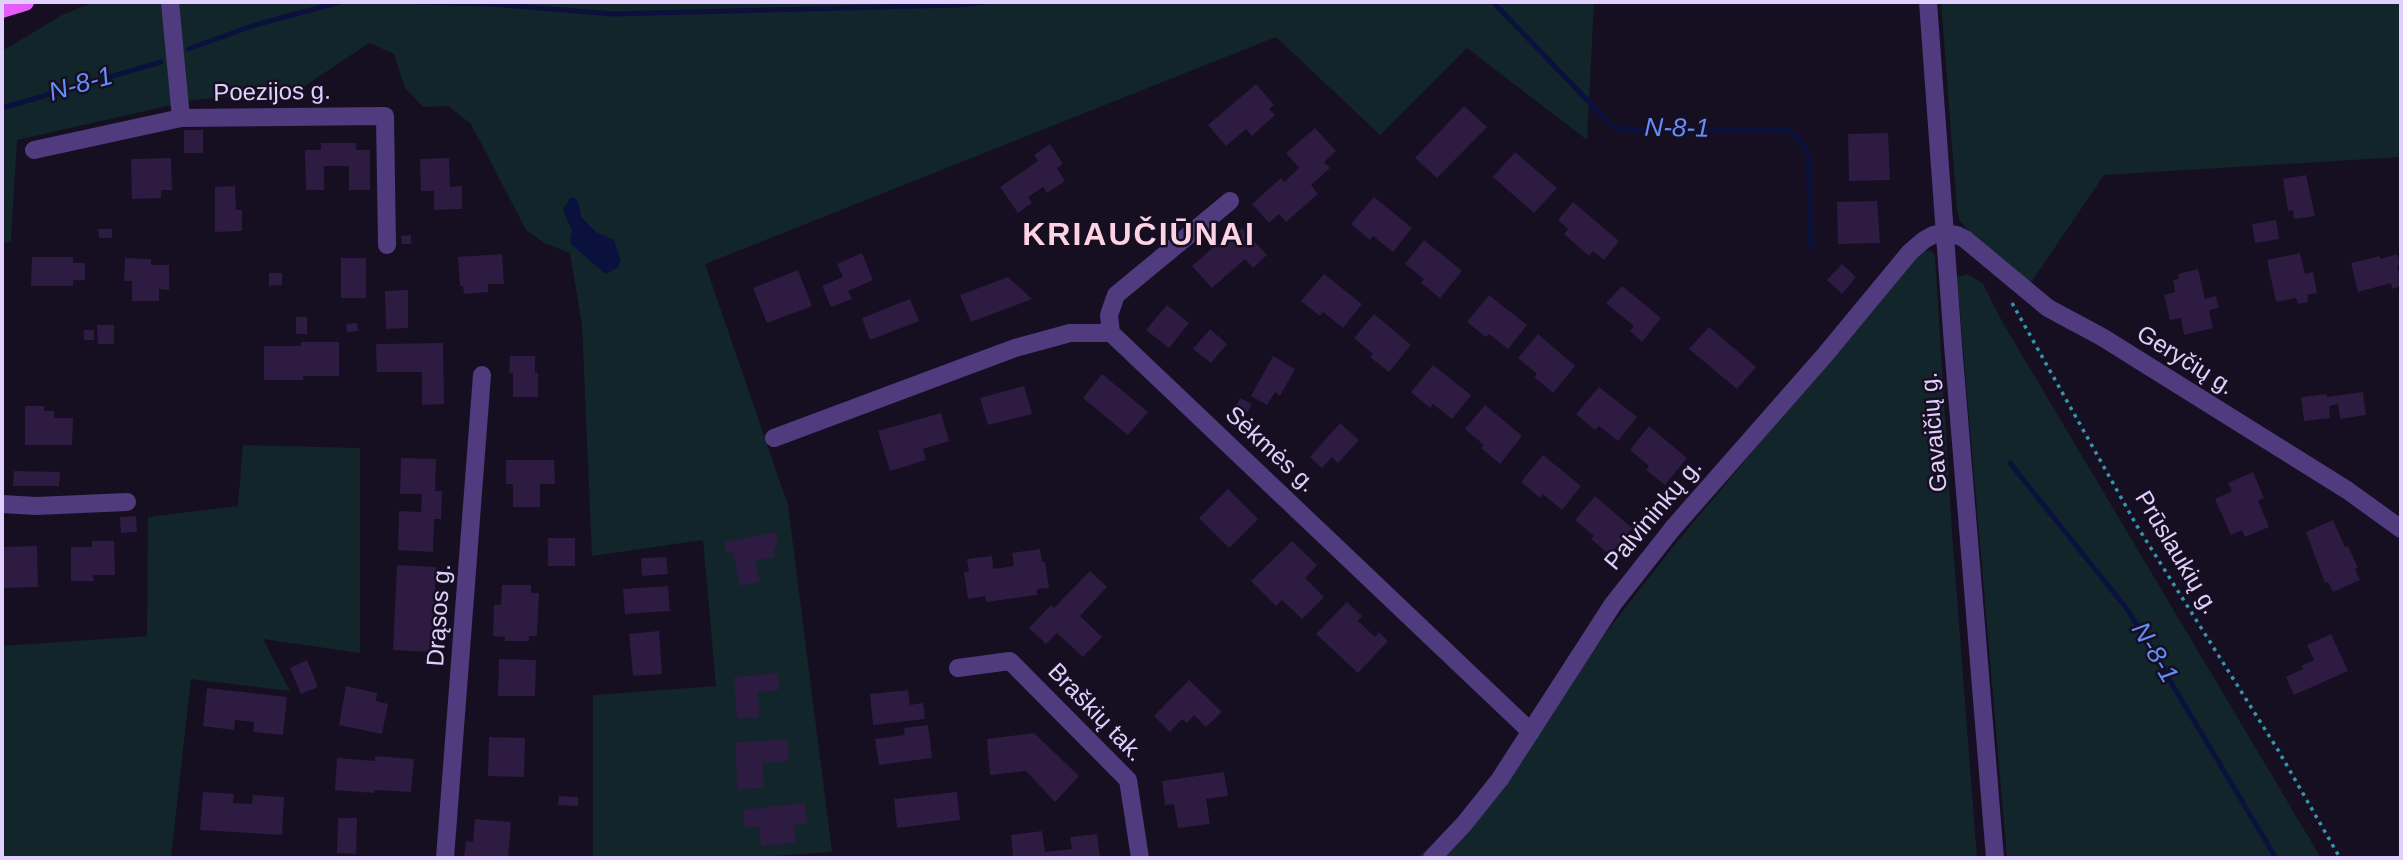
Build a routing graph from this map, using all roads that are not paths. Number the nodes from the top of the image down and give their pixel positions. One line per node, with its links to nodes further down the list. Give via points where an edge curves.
1 (25, 2): 4 (main road)
2 (170, 2): 5 (street)
3 (1928, 2): 8 (street, Gavaičių g.)
4 (2, 9)
5 (181, 118): 6 (street, Poezijos g.); 9 (street, Poezijos g., via 385,116)
6 (34, 150)
7 (1230, 201): 10 (street, via 1116,295 1109,314)
8 (1946, 233): 15 (street, Geryčių g., via 1965,239 2048,308 2347,490); 17 (street, Palvininkų g., via 1924,240 1910,252 1673,528 1613,604); 21 (street, Gavaičių g.)
9 (387, 245)
10 (1111, 333): 12 (street, via 1070,333 1015,348); 17 (street, Sėkmės g.)
11 (482, 375): 18 (street, Drąsos g.)
12 (774, 438)
13 (127, 502): 14 (street)
14 (2, 504)
15 (2401, 529)
16 (958, 668): 19 (street, Braškių tak., via 1010,661 1128,780)
17 (1531, 732): 20 (street, Palvininkų g., via 1500,779)
18 (446, 858)
19 (1140, 858)
20 (1432, 858)
21 (1995, 858)

